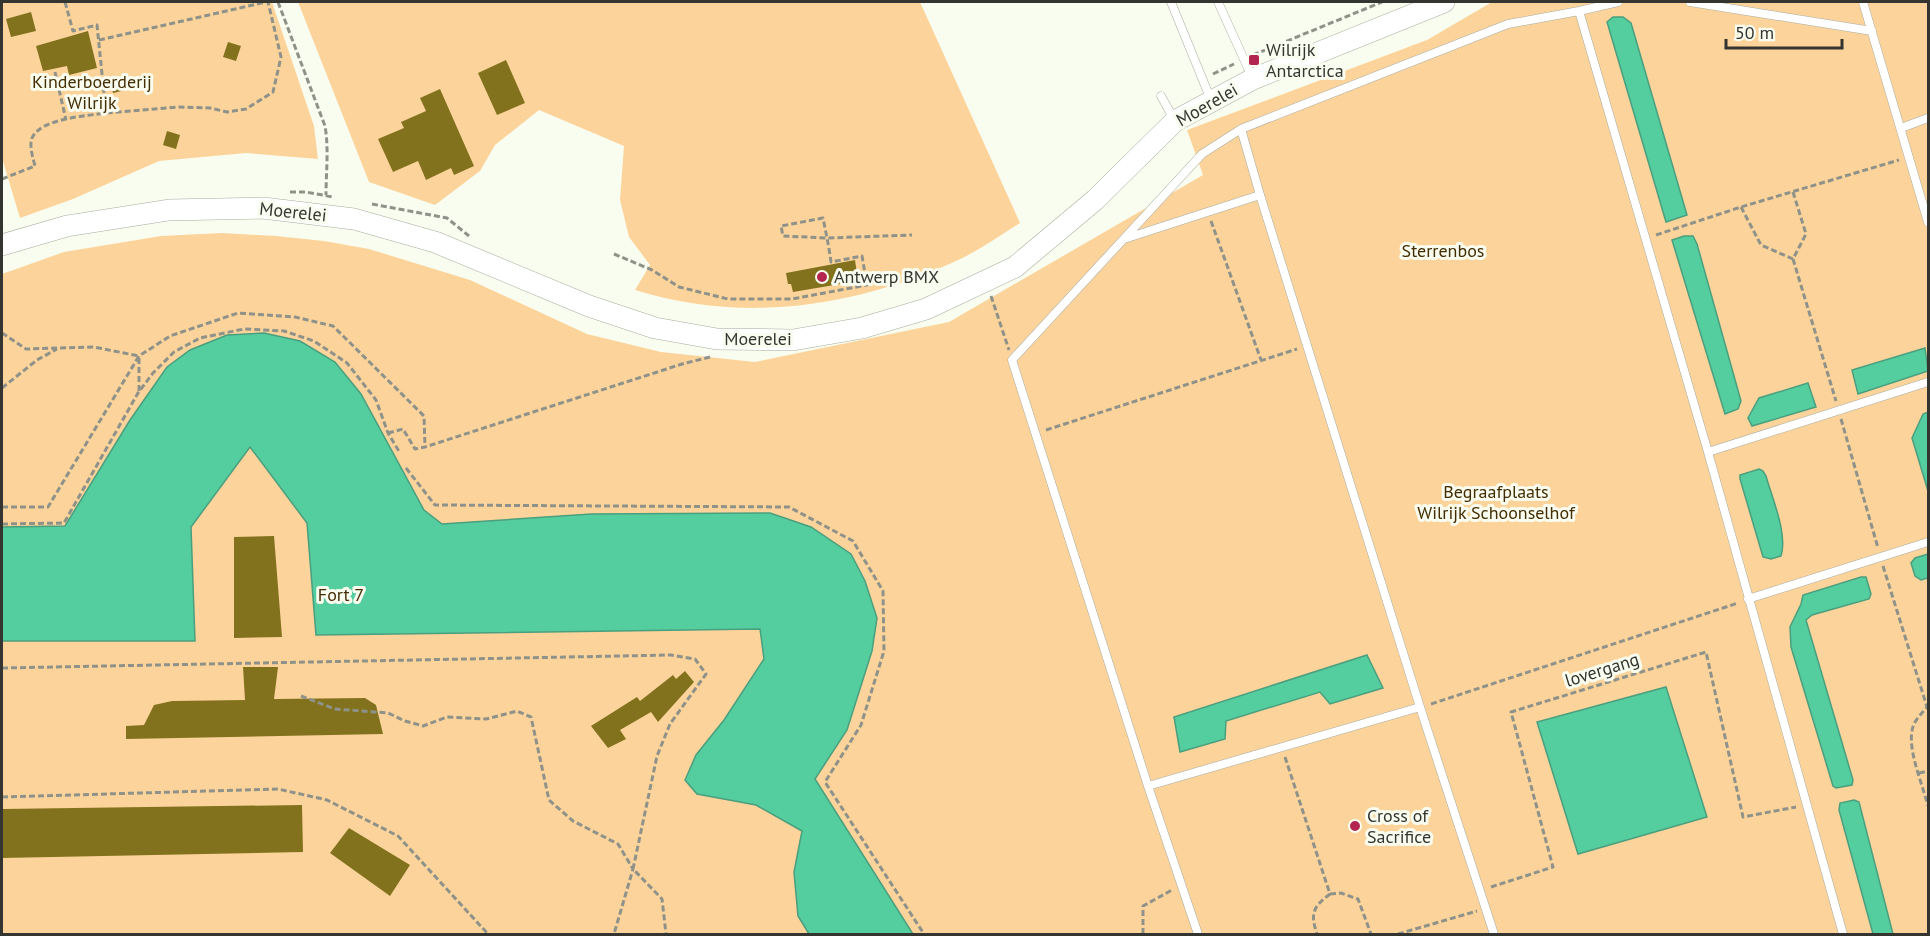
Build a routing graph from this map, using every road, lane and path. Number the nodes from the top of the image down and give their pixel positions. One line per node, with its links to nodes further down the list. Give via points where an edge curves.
1 (65, 2): 13 (path, via 73,32 97,25)
2 (267, 2): 13 (path); 19 (path, via 281,57 273,92 246,109 227,112 180,107)
3 (278, 2): 31 (path, via 325,126)
4 (1171, 2): 17 (lane)
5 (1218, 2): 14 (lane)
6 (1382, 2): 14 (path)
7 (1444, 2): 16 (street, Moerelei)
8 (1618, 2): 11 (lane)
9 (1690, 2): 12 (lane)
10 (1863, 2): 12 (lane)
11 (1579, 12): 24 (lane, via 1508,24); 40 (lane)
12 (1872, 31): 23 (lane)
13 (99, 40): 19 (path)
14 (1244, 59): 16 (lane); 17 (path, via 1211,75)
15 (55, 72): 21 (path)
16 (1253, 79): 17 (street, Moerelei)
17 (1208, 92): 22 (street, Moerelei)
18 (1161, 96): 22 (lane)
19 (106, 113): 21 (path)
20 (1929, 118): 23 (lane)
21 (66, 120): 26 (path, via 45,126 32,139 35,166)
22 (1175, 121): 46 (street, Moerelei, via 1095,200 1015,267)
23 (1901, 128): 25 (lane)
24 (1241, 129): 32 (lane); 41 (lane, via 1202,154)
25 (1910, 157): 28 (lane); 30 (path)
26 (2, 179)
27 (1929, 185): 28 (lane)
28 (1919, 188): 37 (lane)
29 (282, 192): 31 (path)
30 (1793, 192): 35 (path); 45 (path, via 1806,234)
31 (326, 195): 33 (path)
32 (1260, 195): 36 (lane); 48 (lane)
33 (337, 198)
34 (370, 204): 42 (path, via 447,218)
35 (1741, 207): 40 (path); 45 (path, via 1761,245)
36 (1208, 212): 41 (lane); 52 (path)
37 (1929, 222)
38 (912, 235): 39 (path)
39 (827, 238): 39 (path, via 823,218 781,226 783,236); 44 (path, via 831,262 862,256 867,285 792,299 728,299 679,287)
40 (1647, 238): 61 (lane)
41 (1121, 240): 51 (lane)
42 (476, 241)
43 (2, 245): 46 (street, Moerelei, via 67,226 170,210 263,207 354,219 435,242 590,306 655,328 717,339 793,340 862,328 926,309)
44 (614, 254)
45 (1793, 259): 57 (path)
46 (986, 281): 51 (path)
47 (2, 333): 49 (path, via 26,349)
48 (1308, 345): 52 (path); 71 (lane)
49 (58, 348): 50 (path, via 94,347); 55 (path)
50 (139, 356): 56 (path); 60 (path, via 170,336 238,313 295,317 333,326 424,416); 64 (path, via 48,507)
51 (1012, 360): 59 (lane)
52 (1261, 360): 59 (path)
53 (682, 364): 60 (path)
54 (1929, 382): 57 (lane)
55 (2, 388)
56 (138, 393): 58 (path, via 174,352 200,338 244,329 284,332 314,341 347,363 376,400); 65 (path, via 64,523)
57 (1838, 410): 61 (lane); 67 (path)
58 (388, 433): 60 (path, via 403,429 415,449); 62 (path)
59 (1036, 433): 76 (lane)
60 (424, 447)
61 (1708, 452): 68 (lane)
62 (400, 453)
63 (406, 468): 88 (path, via 435,505 789,507 853,542 883,591 885,651 861,724 825,782)
64 (2, 507)
65 (2, 524)
66 (1929, 542): 67 (lane)
67 (1880, 556): 68 (lane); 72 (path)
68 (1748, 599): 71 (path); 78 (lane)
69 (2, 668): 80 (path, via 659,656 696,659 706,674 670,724 657,756)
70 (301, 696): 80 (path, via 335,709 388,713 423,726 447,717 486,719 517,711 531,717 549,800 573,820 618,844)
71 (1420, 707): 73 (lane); 82 (lane)
72 (1928, 707): 75 (path, via 1912,731)
73 (1282, 747): 76 (lane); 83 (path)
74 (1929, 771): 75 (path)
75 (1919, 773): 79 (path)
76 (1148, 786): 81 (lane)
77 (2, 797): 85 (path, via 278,789 327,800 398,836)
78 (1806, 805): 82 (path, lovergang, via 1743,817 1706,652 1510,712 1553,867); 95 (lane)
79 (1929, 806)
80 (633, 869): 86 (path); 87 (path, via 663,899)
81 (1182, 885): 89 (path, via 1143,906); 90 (lane)
82 (1480, 891): 84 (lane)
83 (1330, 894): 91 (path, via 1315,910); 92 (path, via 1358,899)
84 (1486, 908): 93 (path); 94 (lane)
85 (488, 934)
86 (614, 934)
87 (666, 934)
88 (924, 934)
89 (1143, 934)
90 (1198, 934)
91 (1317, 934)
92 (1371, 934)
93 (1398, 934)
94 (1494, 934)
95 (1843, 934)

